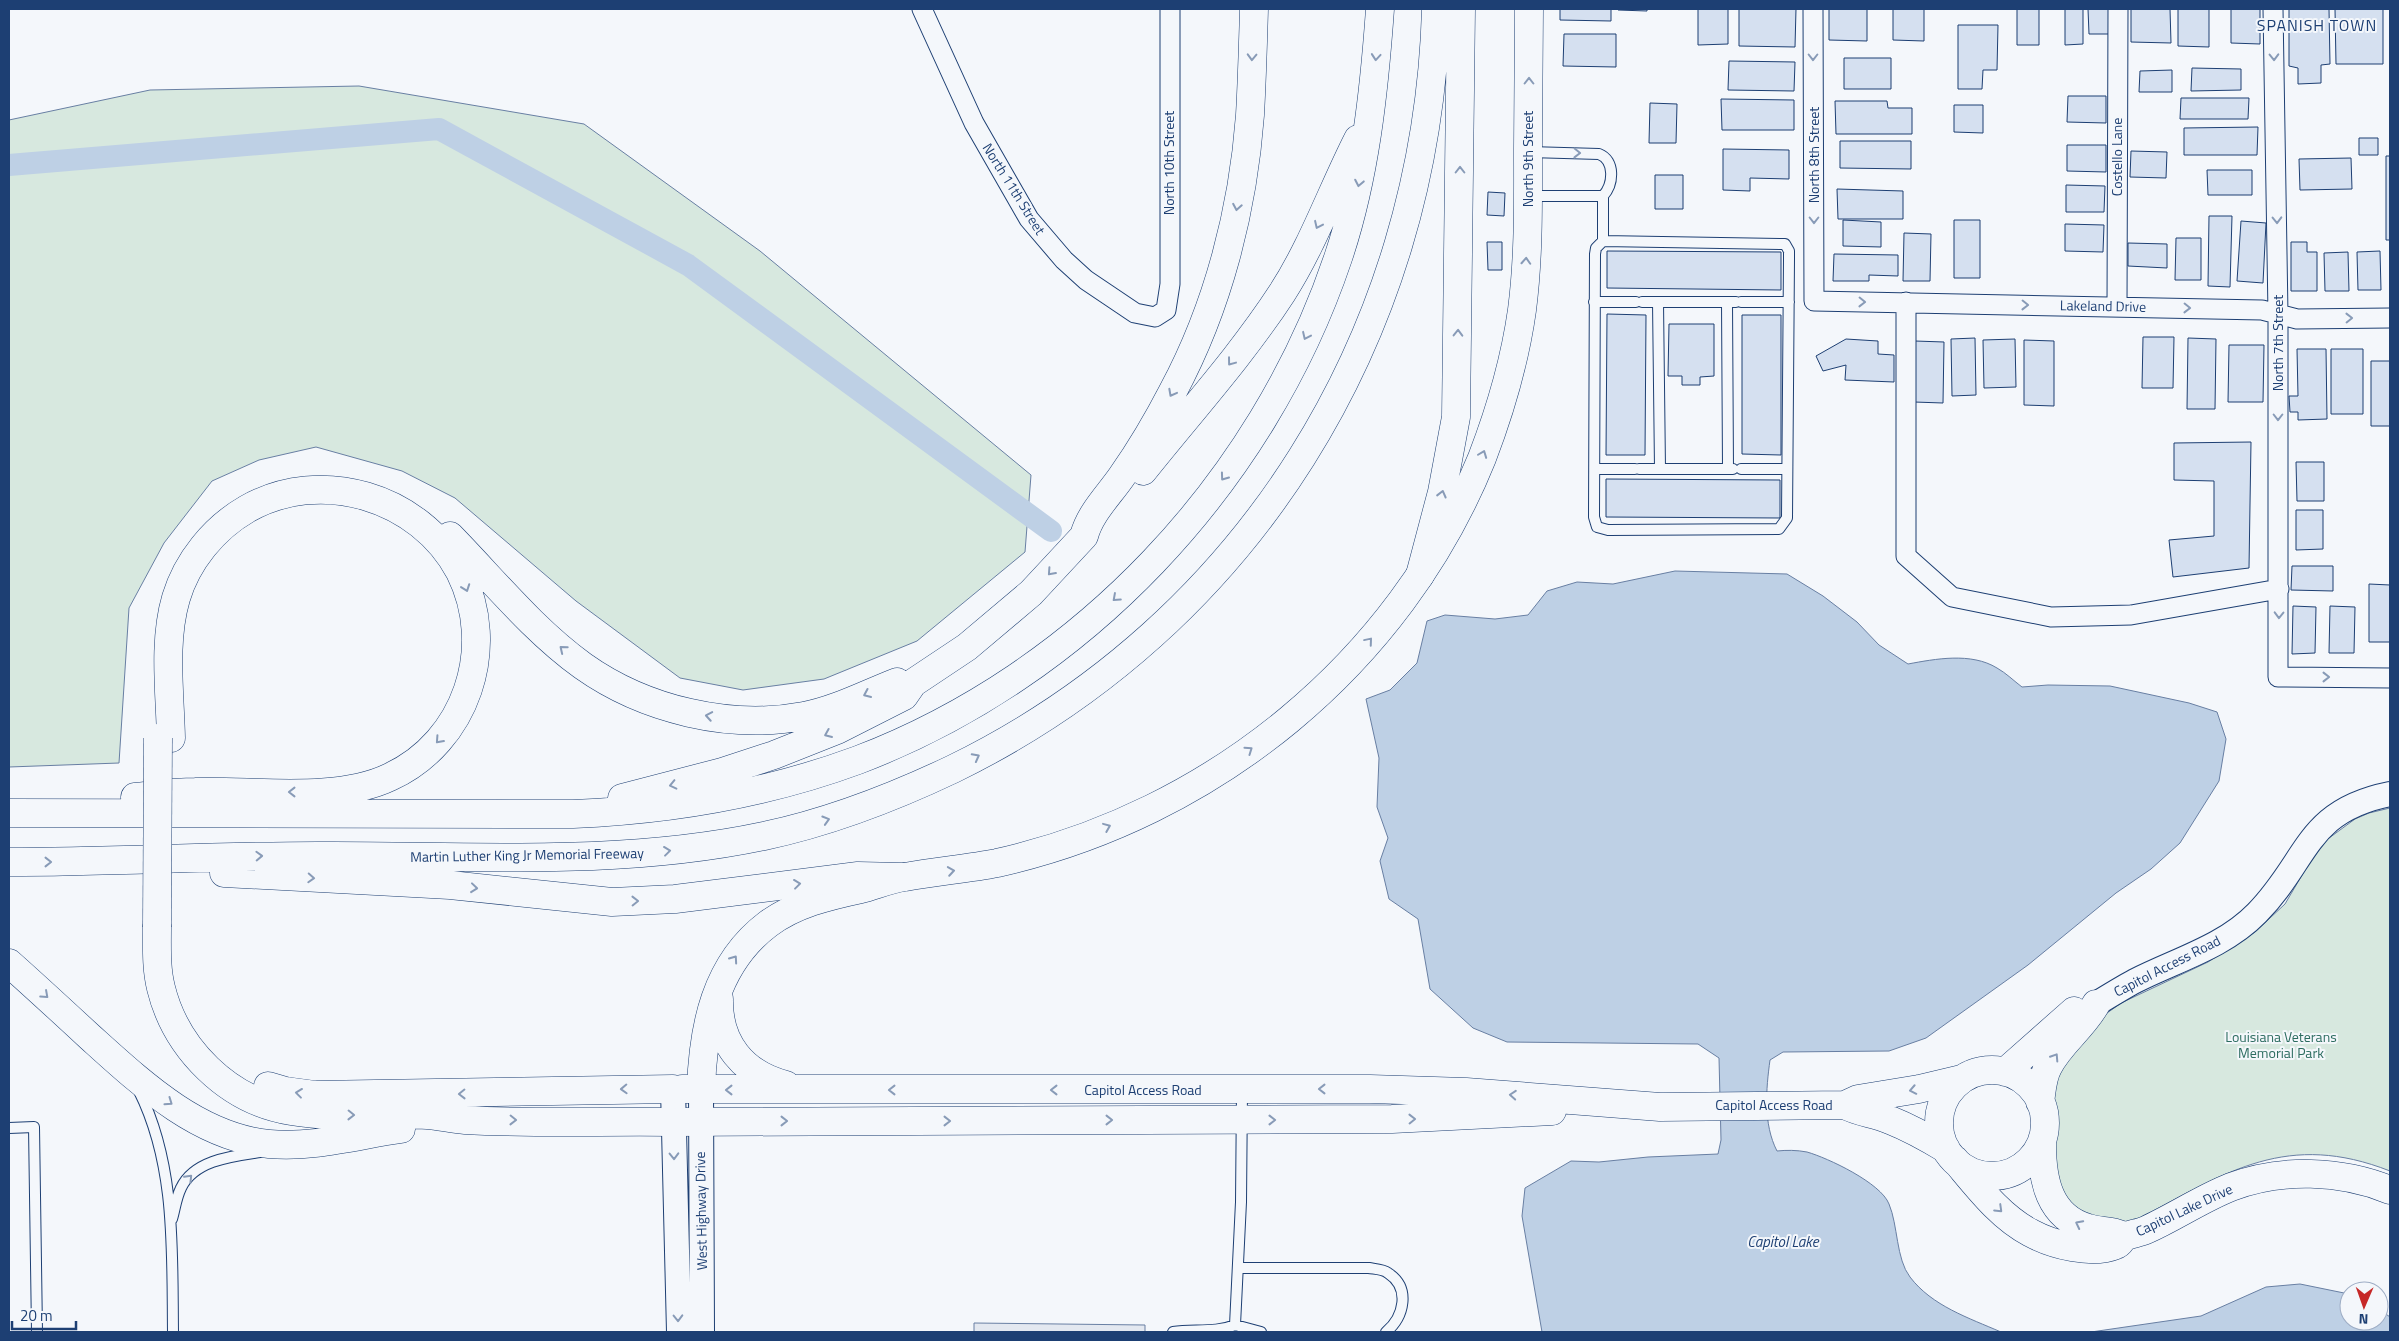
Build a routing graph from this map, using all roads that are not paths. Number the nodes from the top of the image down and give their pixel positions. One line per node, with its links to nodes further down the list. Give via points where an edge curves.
1 (922, 9): 24 (street, North 11th Street, via 974,123 1024,211 1045,239 1064,260 1114,300 1147,317)
2 (1170, 9): 24 (street, North 10th Street, via 1170,284 1166,310)
3 (1254, 9): 30 (main road, one-way to 30, via 1245,159 1236,214 1217,284 1187,365 1123,475 1087,524)
4 (1380, 9): 11 (main road, one-way to 11)
5 (1436, 9): 40 (main road, Martin Luther King Jr Memorial Freeway, one-way to 5, via 272,856 602,856 711,846 795,828 866,806 942,774 1031,726 1118,665 1202,586 1254,528 1294,472 1329,413 1371,325 1407,216 1426,119)
6 (1461, 9): 31 (main road, one-way to 6, via 1442,492 1456,417)
7 (1529, 9): 12 (main road, North 9th Street, one-way to 7)
8 (1813, 9): 16 (street, North 8th Street, one-way to 16)
9 (2118, 9): 22 (street, Costello Lane)
10 (2273, 9): 23 (street, North 7th Street, one-way to 23)
11 (1369, 118): 30 (main road, one-way to 30, via 1282,293 1095,531); 38 (main road, one-way to 38, via 1357,192 1338,259 1279,390 1249,441 1198,512 1150,566 1104,609 988,694 928,728 858,760 784,783 714,799 624,812)
12 (1528, 152): 13 (main road, North 9th Street); 14 (lane, one-way to 14, via 1606,157 1610,164 1611,182)
13 (1529, 196): 14 (lane); 31 (main road, North 9th Street, one-way to 13, via 1458,511 1483,454 1504,388 1522,309)
14 (1603, 196): 15 (lane)
15 (1603, 241): 17 (lane, via 1596,248); 20 (lane, via 1785,244 1789,251)
16 (1814, 301): 21 (street, Lakeland Drive, one-way to 21)
17 (1594, 302): 18 (lane); 26 (lane)
18 (1658, 302): 19 (lane); 27 (lane)
19 (1735, 302): 20 (lane); 28 (lane)
20 (1789, 302): 29 (lane)
21 (1906, 302): 22 (street, Lakeland Drive, one-way to 22); 32 (street, via 1906,556 1952,597 2051,617 2131,615)
22 (2117, 306): 23 (street, Lakeland Drive, one-way to 23, via 2262,310)
23 (2278, 314): 25 (street, Lakeland Drive, one-way to 25, via 2297,319); 32 (street, North 7th Street, one-way to 32)
24 (1160, 315)
25 (2390, 318)
26 (1595, 469): 27 (lane); 29 (lane, via 1594,517 1597,527 1608,530 1772,530 1784,526 1787,518)
27 (1660, 469): 28 (lane)
28 (1734, 469): 29 (lane)
29 (1787, 469)
30 (1084, 536): 34 (main road, one-way to 34, via 1047,577 993,626)
31 (1420, 575): 41 (main road, North 9th Street, one-way to 31, via 995,863 1040,852 1123,821 1202,780 1257,744 1318,696 1369,642)
32 (2279, 589): 33 (street, North 7th Street, one-way to 33, via 2278,677)
33 (2390, 678)
34 (913, 683): 35 (main road, one-way to 35, via 897,682 830,709 788,718 738,720 670,708 619,687 582,665 552,641 438,523 410,500 360,479 329,474 302,475 274,481 233,500 198,531 176,564 164,588 158,616); 38 (main road, one-way to 38, via 904,696 804,744 722,772 630,795)
35 (164, 738): 37 (main road, one-way to 37, via 170,636 180,586 205,545 248,509 269,499 304,491 339,490 370,497 393,507 421,526 460,572 471,602 476,633 470,688 445,734 420,759 389,778 330,792 193,792); 42 (main road)
36 (2390, 794): 45 (street, Capitol Access Road, via 2348,807 2324,824 2280,885 2245,923 2212,945 2136,980)
37 (9, 811): 38 (main road)
38 (573, 814)
39 (9, 862): 40 (main road, Martin Luther King Jr Memorial Freeway, one-way to 40)
40 (88, 862): 41 (main road, one-way to 41, via 450,885 612,902 674,899 858,876)
41 (902, 877): 44 (main road, one-way to 41, via 736,955 780,916 824,898)
42 (164, 927): 49 (main road, Capitol Access Road, one-way to 42, via 315,1094 272,1088 231,1068 193,1028 178,998); 56 (main road, one-way to 56, via 158,974 166,1006 194,1054 235,1091 290,1111 329,1115 428,1115)
43 (9, 962): 47 (main road, one-way to 47)
44 (720, 985): 50 (main road, via 706,1026); 51 (main road, via 720,1022 738,1058 760,1076)
45 (2096, 1004): 46 (main road, via 2078,1008); 53 (main road, one-way to 45, via 2048,1067 2062,1045 2088,1019)
46 (2006, 1072): 48 (main road, via 1980,1071); 53 (main road, via 2031,1087)
47 (130, 1073): 61 (main road, one-way to 61, via 170,1103 231,1136 270,1144); 65 (lane, via 155,1126)
48 (1961, 1079): 55 (main road, Capitol Access Road, one-way to 55, via 1858,1099); 63 (main road, via 1950,1091 1940,1113 1939,1128)
49 (673, 1089): 50 (main road, Capitol Access Road); 59 (street, West Highway Drive)
50 (701, 1089): 51 (main road, Capitol Access Road, one-way to 50); 58 (street, West Highway Drive)
51 (802, 1090): 52 (main road, Capitol Access Road, one-way to 51)
52 (1242, 1090): 54 (main road, Capitol Access Road, one-way to 52, via 1519,1095 1423,1090); 57 (lane)
53 (2040, 1102): 62 (main road, via 2045,1128)
54 (1614, 1105): 55 (main road, Capitol Access Road); 57 (main road, Capitol Access Road, one-way to 54, via 1438,1118)
55 (1845, 1105): 63 (main road, Capitol Lake Drive, via 1857,1112 1889,1119 1926,1136)
56 (464, 1120): 59 (main road, Capitol Access Road, one-way to 59); 61 (main road)
57 (1241, 1120): 58 (main road, Capitol Access Road, one-way to 57); 67 (lane)
58 (700, 1121): 59 (main road, Capitol Access Road); 73 (street, West Highway Drive)
59 (674, 1122): 72 (street, West Highway Drive, one-way to 72)
60 (9, 1128): 70 (lane, via 34,1127)
61 (317, 1143): 65 (lane, one-way to 61, via 185,1180 206,1165 238,1155)
62 (2042, 1144): 63 (main road, via 2030,1163 2006,1175 1980,1175); 66 (main road, Capitol Lake Drive, one-way to 62, via 2117,1232 2077,1224 2056,1206 2043,1175)
63 (1950, 1155): 66 (main road, Capitol Lake Drive, one-way to 66, via 1998,1208 2032,1233 2057,1243 2095,1248 2117,1245)
64 (2390, 1190): 66 (main road, Capitol Lake Drive, via 2372,1182 2336,1176 2304,1173 2273,1177 2232,1186 2146,1230)
65 (172, 1222): 71 (lane)
66 (2125, 1237)
67 (1238, 1268): 68 (lane); 76 (lane, via 1369,1268 1387,1272 1400,1284 1403,1294 1402,1312)
68 (1235, 1325): 69 (lane, via 1222,1330); 75 (lane)
69 (1186, 1331): 74 (lane)
70 (37, 1332)
71 (173, 1332)
72 (679, 1332)
73 (702, 1332)
74 (1172, 1332)
75 (1261, 1332)
76 (1386, 1332)

